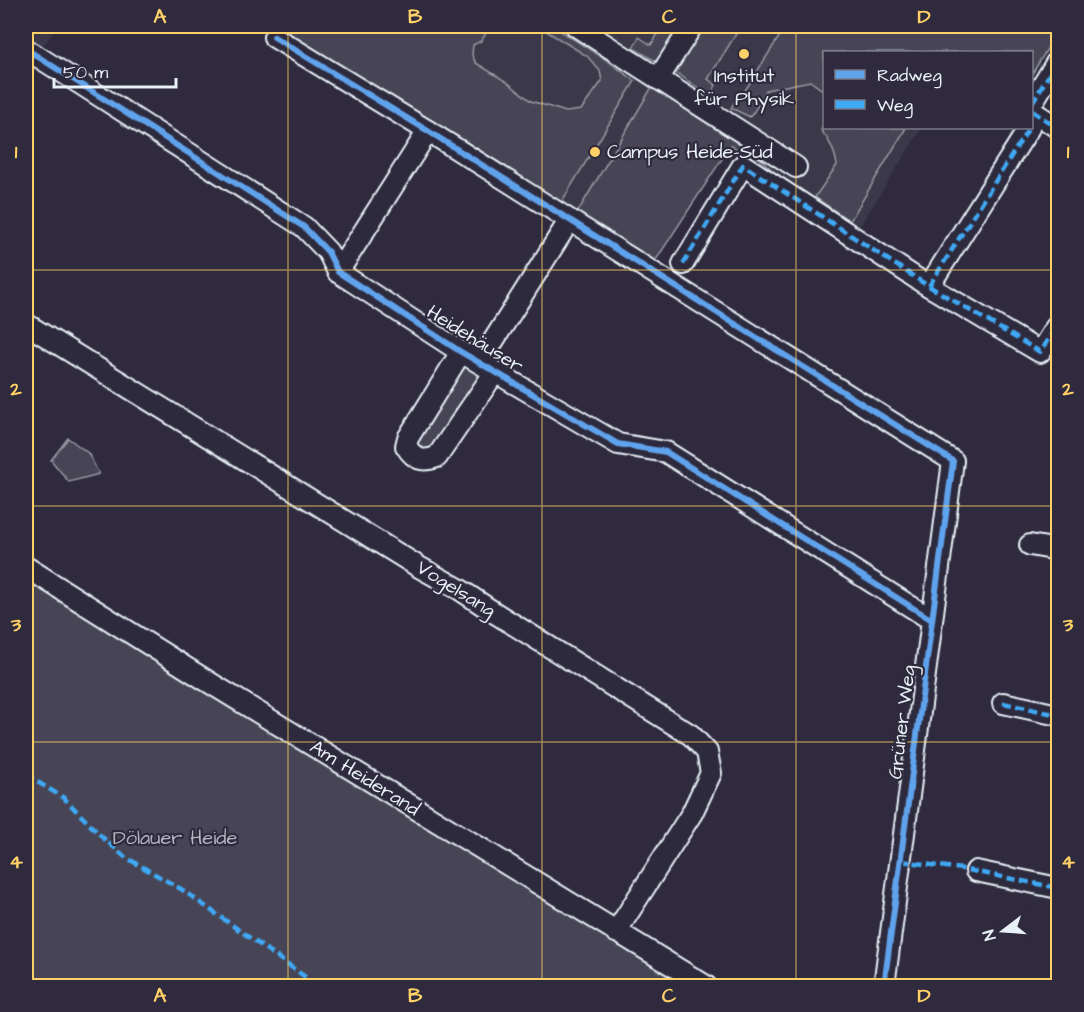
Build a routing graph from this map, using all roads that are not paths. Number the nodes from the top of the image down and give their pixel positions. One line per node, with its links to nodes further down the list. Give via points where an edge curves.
1 (576, 26): 6 (street)
2 (692, 26): 6 (street)
3 (274, 37): 11 (street)
4 (26, 49): 15 (street, Heidehäuser, via 304,227 328,252)
5 (1059, 60): 7 (street)
6 (658, 79): 12 (street)
7 (1033, 114)
8 (1033, 116): 9 (street)
9 (1059, 128)
10 (1024, 129): 16 (street)
11 (428, 131): 13 (street); 15 (street)
12 (796, 167)
13 (570, 221): 20 (street, Heidehäuser); 24 (street, Grüner Weg, via 953,461)
14 (683, 264): 16 (street, via 743,165)
15 (338, 272): 19 (street, Heidehäuser)
16 (929, 286): 18 (street, via 1040,352)
17 (26, 324): 29 (street, Vogelsang, via 691,735 707,752 711,772 692,813)
18 (1059, 324)
19 (460, 352): 20 (street, Heidehäuser); 20 (street, Heidehäuser, via 408,438 406,446 412,455 425,461 437,457)
20 (487, 367): 24 (street, Heidehäuser, via 618,444 666,452)
21 (1030, 545): 22 (street)
22 (1059, 550)
23 (26, 567): 29 (street, Am Heiderand)
24 (932, 620): 31 (street, Grüner Weg)
25 (1003, 703): 26 (street)
26 (1059, 715)
27 (975, 871): 28 (street)
28 (1059, 888)
29 (616, 932): 30 (street, Am Heiderand)
30 (706, 987)
31 (884, 987)

